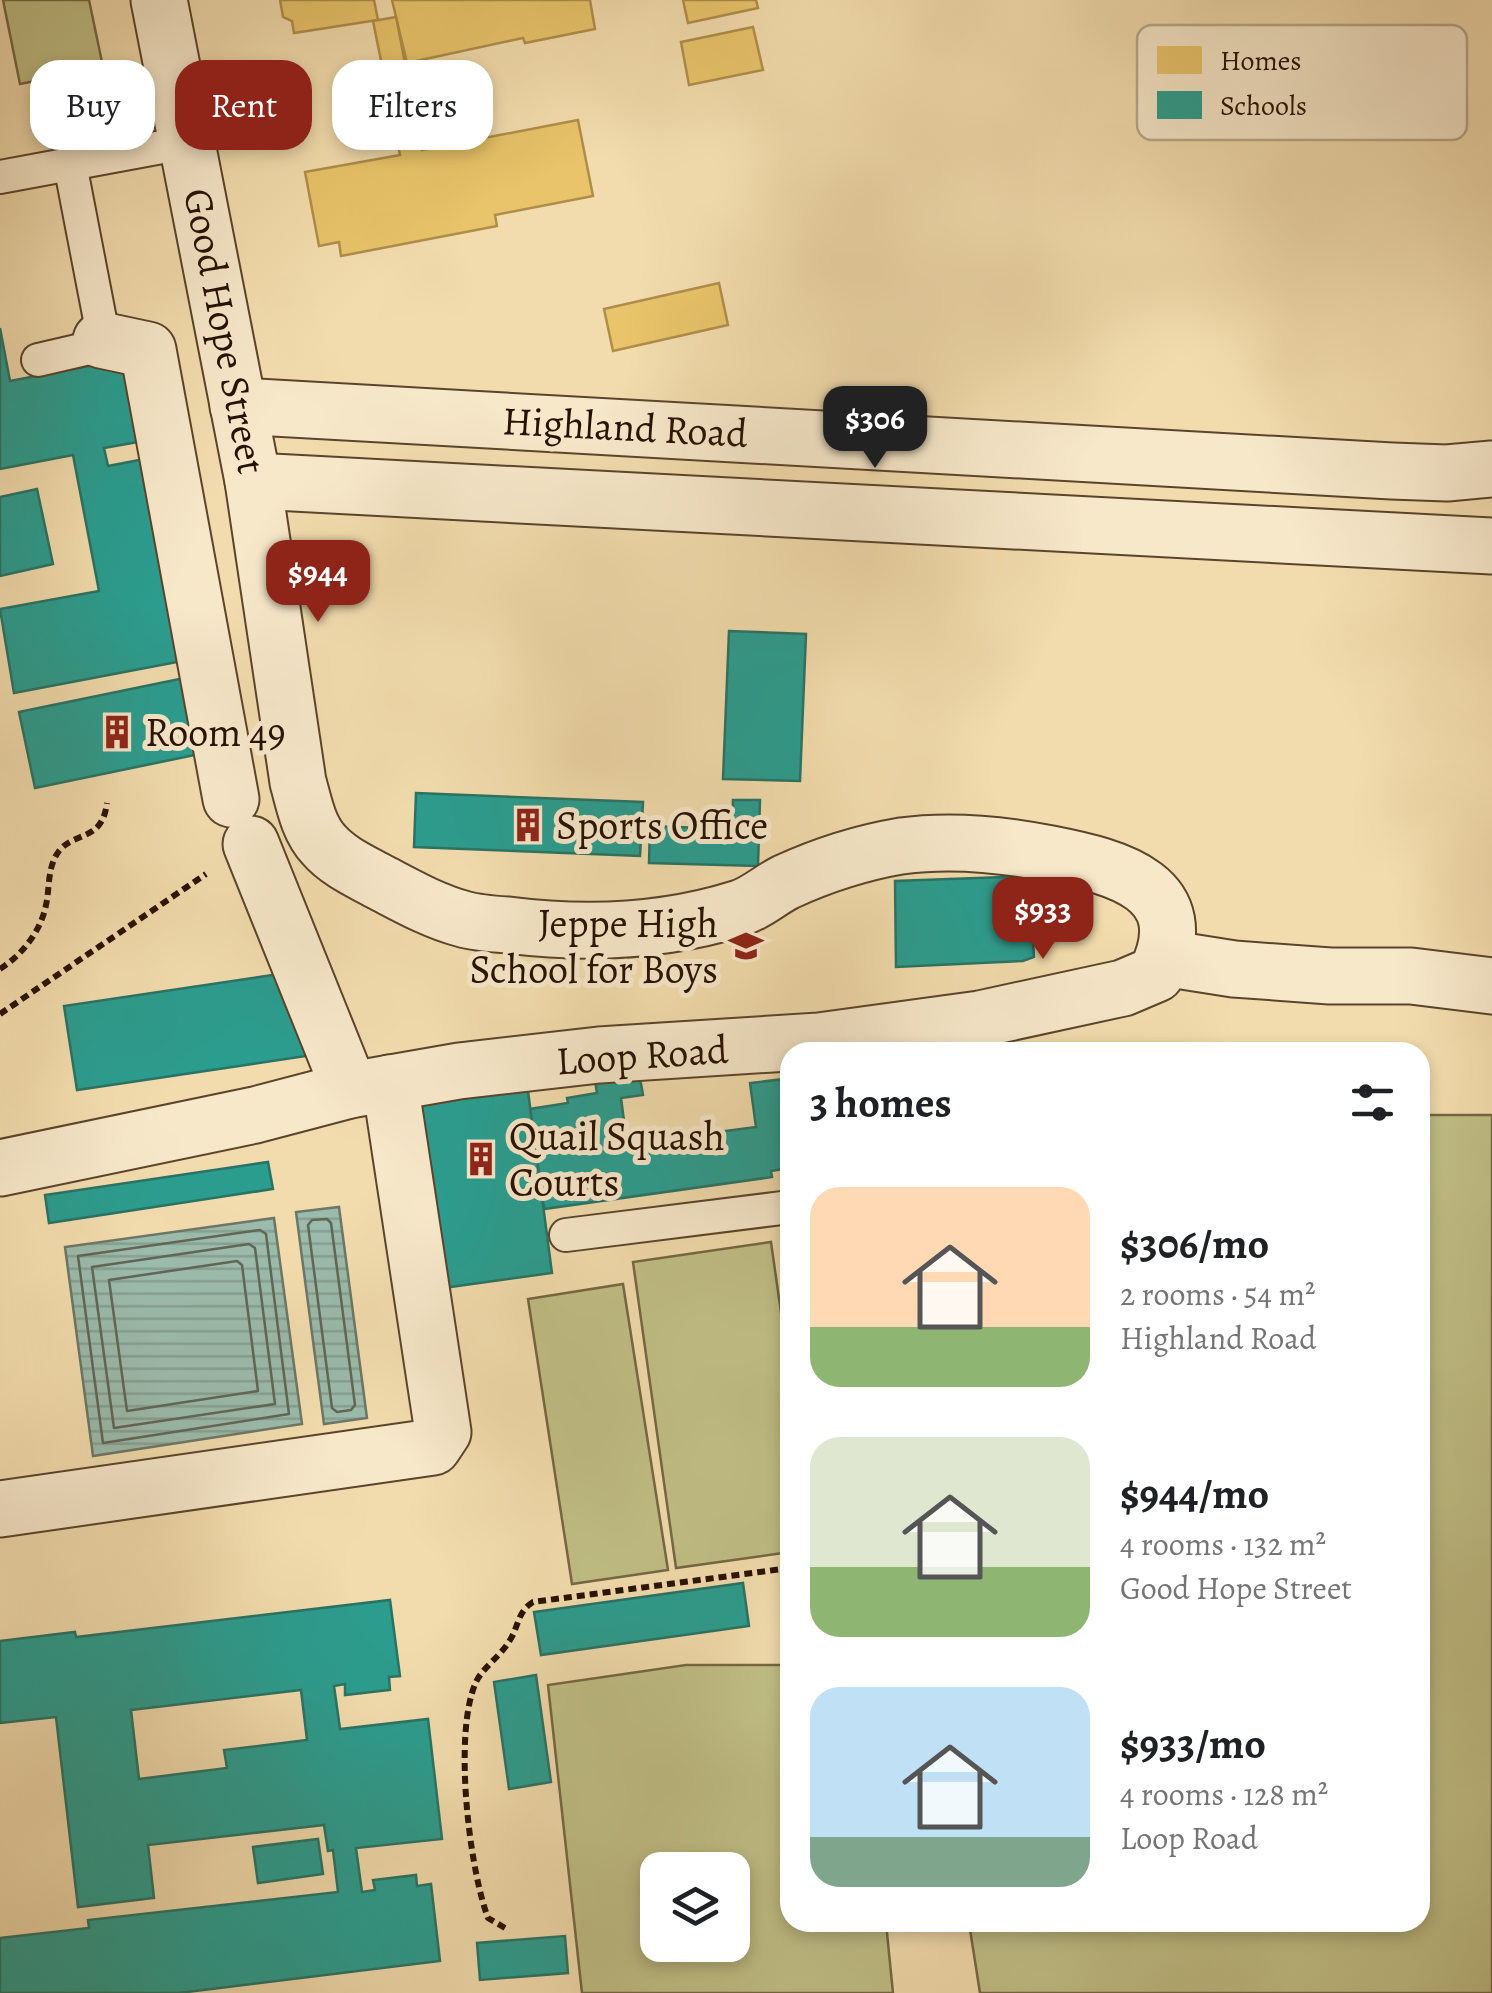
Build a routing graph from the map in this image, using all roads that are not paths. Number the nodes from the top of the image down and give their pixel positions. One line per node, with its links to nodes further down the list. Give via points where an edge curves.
1 (160, 0): 2 (street, Good Hope Street)
2 (175, 73)
3 (175, 145): 5 (lane)
4 (190, 150): 9 (street, Good Hope Street)
5 (70, 164): 6 (lane); 7 (lane)
6 (0, 177)
7 (101, 340): 8 (lane); 17 (street, via 148,350 241,822)
8 (38, 360)
9 (238, 406): 10 (street, Highland Road, via 1374,470); 11 (street, Good Hope Street)
10 (1492, 469)
11 (253, 481): 12 (street, Highland Road); 13 (street, Good Hope Street, via 309,821 346,864 426,906 466,920 533,929 632,932 744,907 837,859 902,846 1006,845 1107,865 1140,881 1160,903)
12 (1492, 546)
13 (1164, 958): 14 (street, via 1234,969); 15 (street, Loop Road, via 1156,974 1123,988)
14 (1492, 986)
15 (848, 1042)
16 (780, 1048): 17 (street, Loop Road, via 599,1055)
17 (370, 1087): 18 (street, Loop Road); 21 (street, via 443,1432 433,1446)
18 (0, 1168)
19 (780, 1208): 20 (lane)
20 (566, 1236)
21 (0, 1509)

